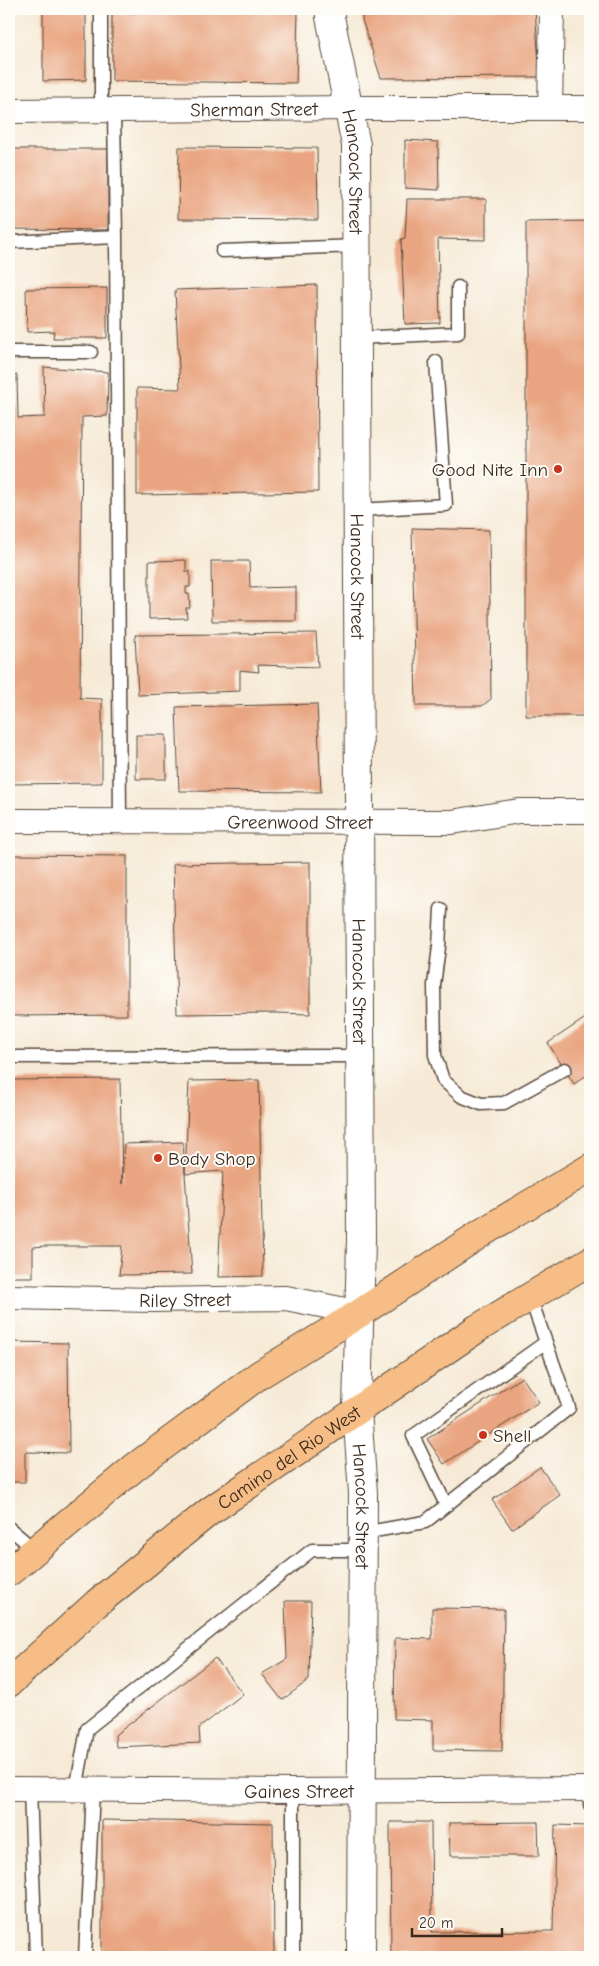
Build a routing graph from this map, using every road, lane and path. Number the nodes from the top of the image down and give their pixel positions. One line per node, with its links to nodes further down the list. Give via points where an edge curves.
1 (101, 9): 8 (lane)
2 (330, 9): 4 (street, Hancock Street)
3 (552, 9): 5 (street)
4 (349, 108): 5 (street, Sherman Street); 8 (street, Sherman Street); 11 (street, Hancock Street, via 356,145)
5 (550, 108): 6 (street, Sherman Street)
6 (590, 108)
7 (9, 112): 8 (street, Sherman Street)
8 (108, 112): 9 (lane)
9 (116, 237): 10 (lane); 20 (lane)
10 (9, 242)
11 (358, 246): 12 (lane); 14 (street, Hancock Street)
12 (222, 251)
13 (458, 287): 14 (lane, via 458,333)
14 (357, 338): 18 (street, Hancock Street)
15 (9, 352): 16 (lane)
16 (91, 352)
17 (436, 362): 18 (lane, via 446,505)
18 (358, 510): 22 (street, Hancock Street)
19 (590, 811): 22 (street, Greenwood Street, via 518,811 452,822)
20 (120, 820): 21 (street, Greenwood Street); 22 (street, Greenwood Street)
21 (9, 821)
22 (360, 823): 24 (street, Hancock Street)
23 (441, 909): 26 (lane, via 434,985 435,1055 443,1080 461,1096 482,1104 504,1103)
24 (360, 1056): 25 (lane); 31 (street, Hancock Street)
25 (9, 1057)
26 (564, 1069)
27 (590, 1168): 31 (main road, via 483,1232)
28 (590, 1261): 29 (main road, Camino del Rio West)
29 (530, 1296): 32 (lane); 33 (main road, Camino del Rio West)
30 (9, 1297): 31 (street, Riley Street, via 286,1298)
31 (360, 1313): 33 (street, Hancock Street); 37 (main road, via 259,1375 135,1467)
32 (546, 1342): 34 (lane, via 569,1408); 34 (lane, via 413,1436)
33 (357, 1411): 36 (street, Hancock Street); 39 (main road, Camino del Rio West, via 210,1512 98,1603)
34 (446, 1505): 36 (lane, via 425,1522)
35 (9, 1528): 37 (lane)
36 (363, 1542): 42 (lane, via 312,1550 87,1729); 43 (street, Hancock Street)
37 (34, 1549): 38 (main road)
38 (9, 1572)
39 (9, 1683)
40 (19, 1789): 42 (street, Gaines Street); 46 (lane)
41 (590, 1789): 43 (street, Gaines Street); 45 (lane)
42 (84, 1790): 44 (street, Gaines Street); 47 (lane)
43 (361, 1790): 44 (street, Gaines Street); 49 (street, Hancock Street)
44 (293, 1791): 48 (lane)
45 (590, 1805)
46 (36, 1957)
47 (85, 1957)
48 (292, 1957)
49 (361, 1957)

